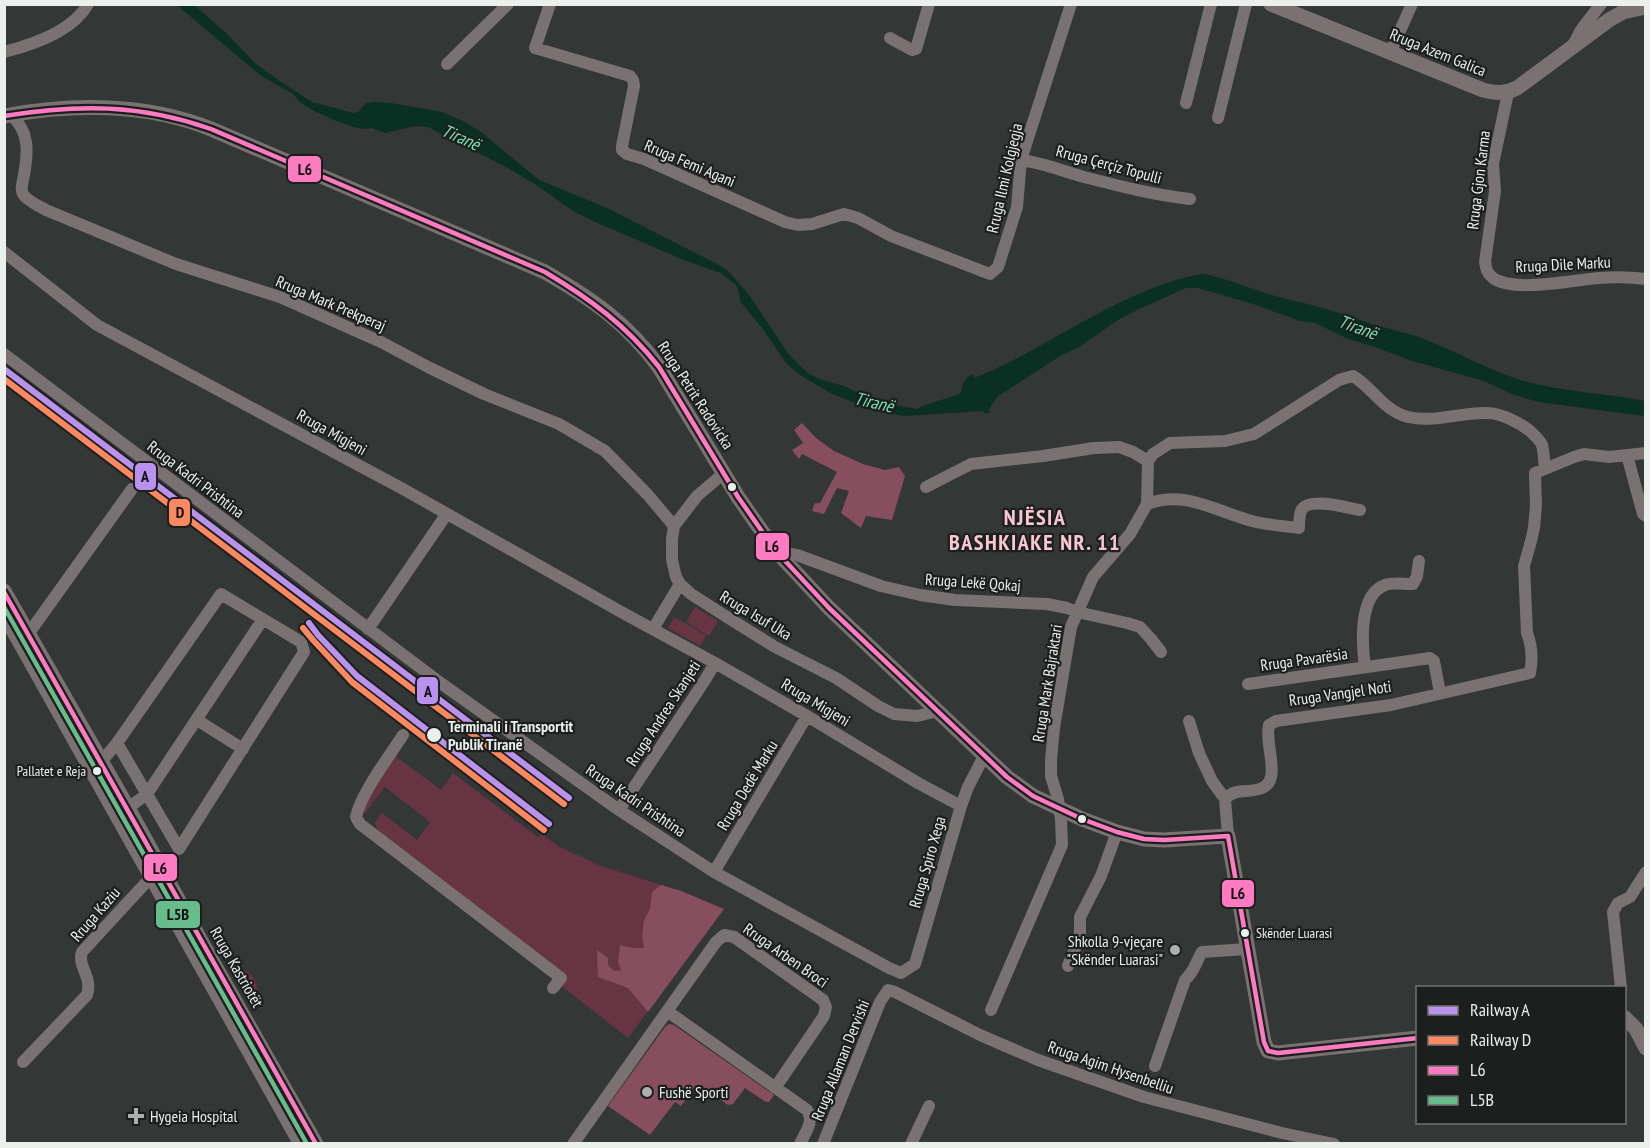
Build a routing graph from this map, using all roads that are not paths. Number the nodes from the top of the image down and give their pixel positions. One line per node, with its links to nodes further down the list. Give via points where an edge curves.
1 (88, 4): 15 (street, via 63,28 42,40)
2 (508, 4): 17 (street)
3 (550, 4): 24 (street, Rruga Femi Agani, via 535,48 630,75 633,80 622,146 627,154 785,222 812,224)
4 (929, 4): 13 (street, via 916,49)
5 (1071, 4): 22 (street, Rruga Ilmi Kolgjegja)
6 (1211, 4): 19 (street)
7 (1246, 4): 21 (street)
8 (1271, 4): 16 (main road, Rruga Azem Galica)
9 (1412, 4): 16 (street)
10 (1601, 4): 14 (street)
11 (1646, 7): 12 (main road)
12 (1621, 8): 14 (main road)
13 (890, 39)
14 (1573, 46): 18 (main road)
15 (4, 52)
16 (1390, 52): 18 (main road, Rruga Azem Galica, via 1483,90)
17 (447, 64)
18 (1508, 93): 26 (street, Rruga Gjon Karma, via 1493,164 1496,191)
19 (1186, 104)
20 (8, 115): 33 (main road, Rruga Petrit Radovicka, via 86,108 134,110 182,119 545,272 602,308 645,347); 40 (street, Rruga Mark Prekperaj, via 18,121 24,132 27,151 22,188 28,199 176,264 280,297 484,394 559,424 605,451)
21 (1218, 118)
22 (1021, 160): 23 (street, Rruga Çerçiz Topulli, via 1160,196); 24 (street, Rruga Ilmi Kolgjegja, via 1017,207 998,267 990,274)
23 (1190, 199)
24 (844, 214)
25 (4, 252): 38 (street, Rruga Migjeni, via 97,325)
26 (1486, 271): 27 (street, Rruga Dile Marku, via 1493,278 1521,286 1602,278)
27 (1646, 279)
28 (4, 354): 48 (street, Rruga Kadri Prishtina)
29 (1646, 453): 30 (street)
30 (1627, 455): 32 (street, via 1584,454); 39 (street)
31 (1148, 461): 32 (street, via 1170,443 1225,441 1254,434 1339,380 1353,376 1380,402 1410,417 1452,418 1487,413 1522,426 1542,444); 34 (street, via 1119,447 1094,448 971,464); 36 (street, Rruga Mark Bajraktari)
32 (1545, 468): 55 (street, Rruga Vangjel Noti, via 1535,473 1534,528 1524,566 1530,673)
33 (724, 473): 40 (street, via 697,496); 41 (main road, Rruga Petrit Radovicka)
34 (926, 487)
35 (132, 489): 50 (street)
36 (1147, 504): 37 (street, via 1161,499 1200,502 1254,522 1299,528 1301,511 1306,506 1319,503); 45 (street, Rruga Mark Bajraktari, via 1130,534 1093,577)
37 (1360, 510)
38 (446, 515): 48 (street); 49 (street, Rruga Migjeni)
39 (1646, 516)
40 (674, 526): 43 (street, via 672,560)
41 (775, 550): 45 (street, Rruga Lekë Qokaj, via 920,595 1047,604); 56 (main road, Rruga Petrit Radovicka, via 829,608)
42 (1419, 561): 53 (street, Rruga Pavarësia, via 1413,584 1381,586 1369,603 1362,635)
43 (680, 584): 49 (street); 56 (street, Rruga Isuf Uka, via 730,620 894,714 917,716)
44 (4, 591): 50 (main road, Rruga Kastriotët)
45 (1077, 612): 51 (street, Rruga Lekë Qokaj, via 1140,627); 69 (street, Rruga Mark Bajraktari, via 1054,728 1052,776)
46 (4, 614): 75 (main road, Rruga Kastriotët)
47 (263, 619): 58 (street); 61 (street, via 221,594); 62 (street, via 301,642 304,652)
48 (368, 629): 70 (street, Rruga Kadri Prishtina)
49 (653, 629): 52 (street, Rruga Migjeni)
50 (28, 633): 64 (main road, Rruga Kastriotët)
51 (1161, 652)
52 (715, 663): 57 (street, Rruga Migjeni); 70 (street, Rruga Andrea Skanjeti)
53 (1365, 667): 54 (street, Rruga Pavarësia); 55 (street, Rruga Pavarësia, via 1430,658 1434,661)
54 (1248, 684)
55 (1440, 693): 66 (street, Rruga Vangjel Noti, via 1391,705 1276,721 1268,731 1272,778 1262,789 1230,794)
56 (938, 711): 63 (main road, Rruga Petrit Radovicka)
57 (807, 716): 67 (street, Rruga Migjeni); 73 (street, Rruga Dedë Marku)
58 (197, 720): 62 (street); 65 (street)
59 (1189, 721): 66 (street, via 1199,753)
60 (403, 735): 80 (street, via 357,810 360,824 561,978)
61 (117, 743): 64 (street); 65 (street)
62 (243, 749): 65 (street, via 179,849)
63 (984, 756): 67 (street, Rruga Spiro Xega); 69 (main road, Rruga Petrit Radovicka, via 1033,796)
64 (101, 762): 68 (main road, Rruga Kastriotët)
65 (147, 794): 68 (street)
66 (1225, 799): 72 (street)
67 (961, 806): 78 (street, Rruga Spiro Xega, via 915,964)
68 (128, 808): 93 (main road, Rruga Kastriotët)
69 (1060, 808): 71 (main road, Rruga Petrit Radovicka); 82 (street, Rruga Mark Bajraktari, via 1062,845)
70 (619, 810): 73 (street, Rruga Kadri Prishtina)
71 (1117, 832): 72 (main road, Rruga Petrit Radovicka, via 1164,840); 77 (street, via 1080,917 1080,936)
72 (1228, 836): 76 (main road)
73 (714, 872): 78 (street, Rruga Kadri Prishtina)
74 (1646, 872): 79 (street, via 1630,897 1618,903 1613,912)
75 (152, 876): 87 (street, Rruga Kaziu, via 82,952 80,957 90,986 87,995); 92 (main road, Rruga Kastriotët)
76 (1247, 949): 85 (main road, via 1268,1051); 88 (street, via 1200,954 1185,980)
77 (1068, 966)
78 (901, 973)
79 (1621, 986)
80 (553, 988)
81 (888, 990): 91 (street, Rruga Agim Hysenbelliu, via 1038,1060 1159,1102); 96 (street, Rruga Allaman Dervishi)
82 (991, 1010)
83 (667, 1011): 89 (street); 89 (street, Rruga Arben Broci, via 724,935 734,937 823,1000 824,1016); 94 (street, Rruga Arben Broci)
84 (1626, 1019): 86 (main road)
85 (1416, 1038)
86 (1646, 1048)
87 (23, 1062)
88 (1155, 1066)
89 (775, 1088): 95 (street, via 811,1115)
90 (928, 1106): 97 (street)
91 (1283, 1138): 98 (street, Rruga Agim Hysenbelliu)
92 (301, 1143)
93 (316, 1143)
94 (573, 1143)
95 (800, 1143)
96 (823, 1143)
97 (911, 1143)
98 (1334, 1143)

